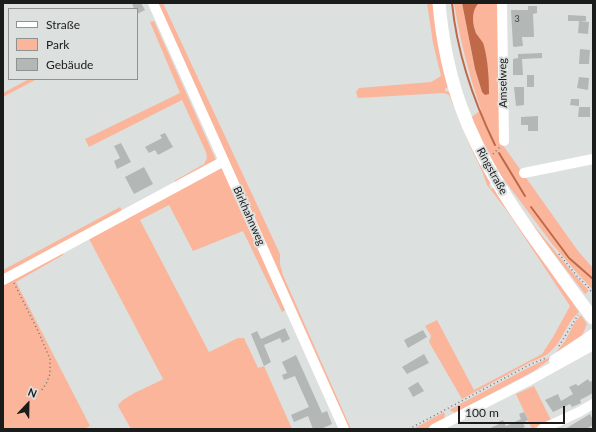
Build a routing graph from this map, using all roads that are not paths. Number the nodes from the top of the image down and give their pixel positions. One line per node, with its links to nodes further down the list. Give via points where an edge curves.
1 (153, 3): 6 (street, Birkhahnweg)
2 (439, 3): 9 (main road, Ringstraße, via 447,55 460,106 477,145 516,213)
3 (502, 3): 4 (street, Amselweg)
4 (504, 141)
5 (593, 159): 7 (street)
6 (224, 161): 8 (street); 16 (street, Birkhahnweg)
7 (524, 173)
8 (6, 278)
9 (588, 316)
10 (593, 334): 14 (street)
11 (593, 345): 13 (street)
12 (593, 352): 13 (street)
13 (580, 353): 14 (street)
14 (515, 387): 17 (street)
15 (593, 404): 18 (street)
16 (344, 429)
17 (434, 429)
18 (542, 429)

